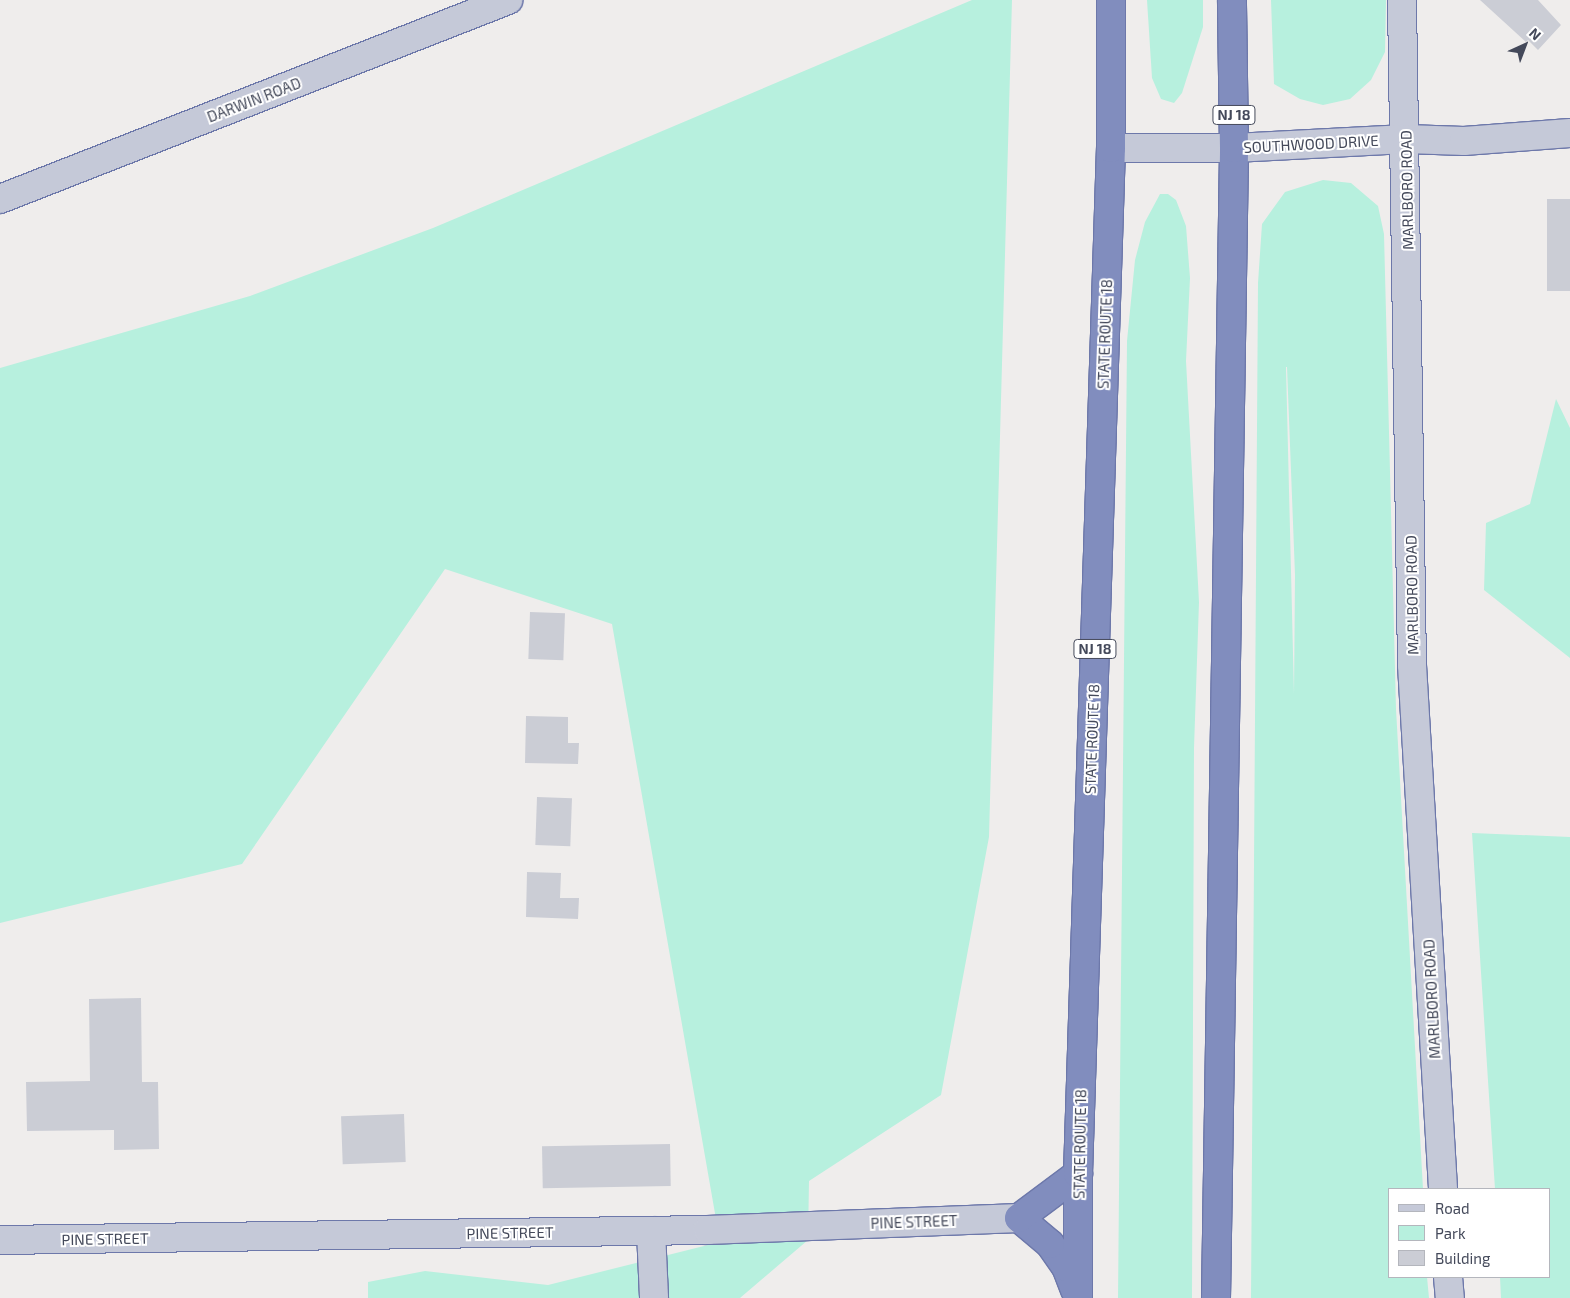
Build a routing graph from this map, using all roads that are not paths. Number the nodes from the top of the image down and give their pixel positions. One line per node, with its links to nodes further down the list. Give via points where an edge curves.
1 (508, 0): 9 (street, DARWIN ROAD)
2 (1112, 0): 7 (highway, STATE ROUTE 18 / NJ 18)
3 (1232, 0): 8 (highway, NJ 18)
4 (1402, 0): 6 (street, MARLBORO ROAD)
5 (1570, 134): 6 (street, SOUTHWOOD DRIVE, via 1464,141)
6 (1406, 139): 8 (street, SOUTHWOOD DRIVE); 11 (street, MARLBORO ROAD, via 1412,665)
7 (1111, 148): 8 (street, SOUTHWOOD DRIVE); 10 (highway, STATE ROUTE 18 / NJ 18)
8 (1234, 148): 18 (highway, NJ 18)
9 (0, 199)
10 (1078, 1174): 12 (highway); 17 (highway, STATE ROUTE 18 / NJ 18)
11 (1443, 1188)
12 (1019, 1218): 13 (street, PINE STREET); 17 (highway, via 1050,1244 1066,1267)
13 (651, 1231): 14 (street, PINE STREET); 16 (street)
14 (0, 1240)
15 (1448, 1278): 19 (street)
16 (654, 1298)
17 (1078, 1298)
18 (1216, 1298)
19 (1450, 1298)

